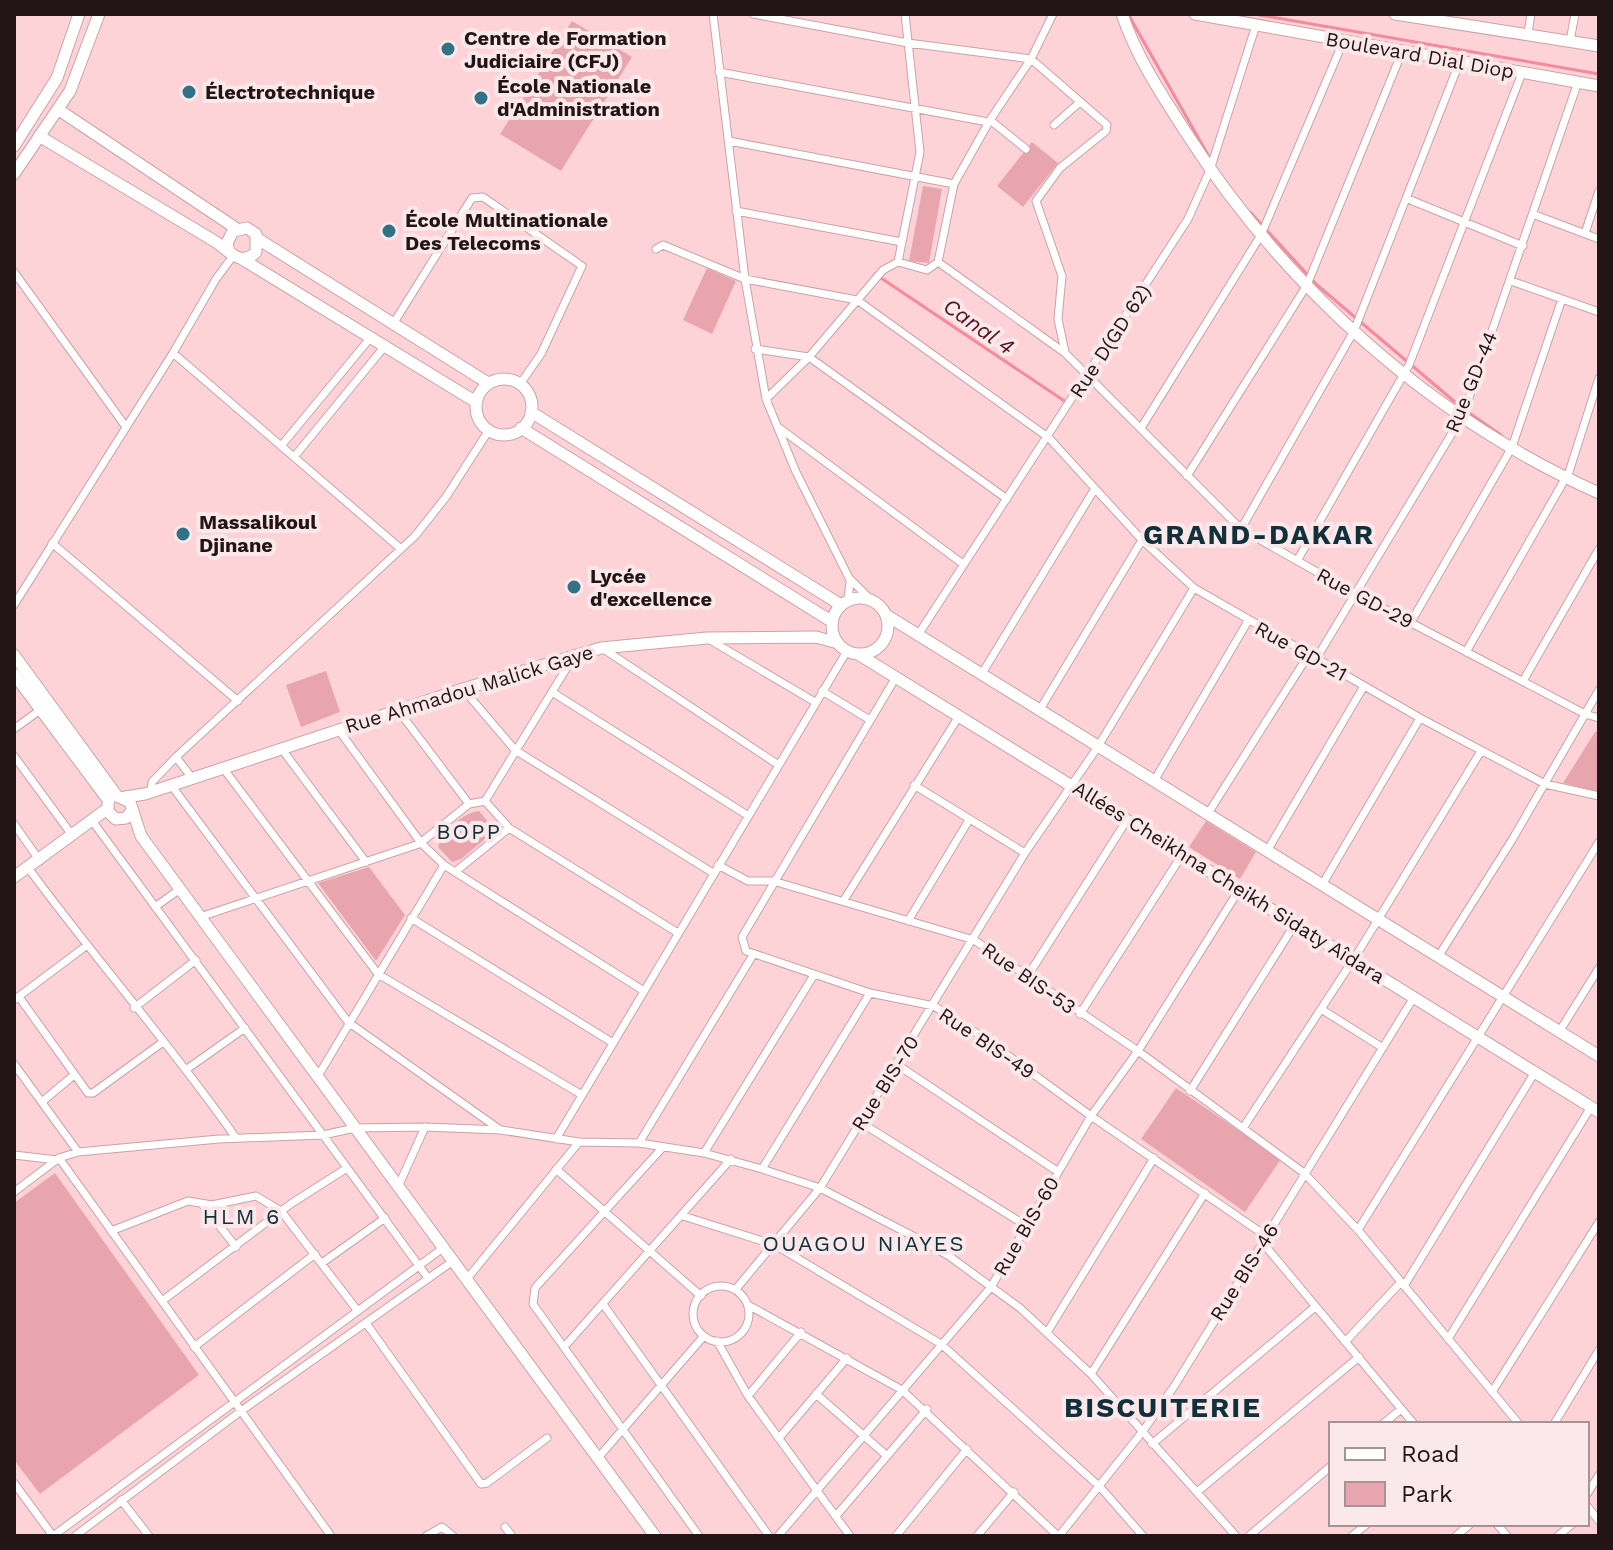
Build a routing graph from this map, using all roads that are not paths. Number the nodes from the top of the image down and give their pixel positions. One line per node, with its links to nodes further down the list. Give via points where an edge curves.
1 (79, 14): 34 (main road, via 57,78)
2 (99, 14): 29 (main road)
3 (713, 14): 23 (street)
4 (753, 14): 18 (street)
5 (905, 14): 18 (street)
6 (1053, 14): 21 (street)
7 (1122, 14): 36 (main road, via 1161,95)
8 (1195, 14): 14 (main road, Boulevard Dial Diop)
9 (1395, 14): 12 (main road, Boulevard Dial Diop)
10 (1531, 14): 15 (street)
11 (1575, 14): 16 (street)
12 (1419, 16): 13 (main road, Boulevard Dial Diop)
13 (1474, 19): 15 (main road, Boulevard Dial Diop)
14 (1256, 25): 17 (main road, Boulevard Dial Diop); 36 (street, Rue D(GD 62))
15 (1528, 33): 16 (main road, Boulevard Dial Diop)
16 (1570, 41): 19 (main road, Boulevard Dial Diop)
17 (1343, 42): 20 (main road, Boulevard Dial Diop); 47 (street)
18 (908, 43): 21 (street); 28 (street)
19 (1599, 46)
20 (1402, 52): 22 (main road, Boulevard Dial Diop); 59 (street)
21 (1031, 59): 27 (street); 30 (street)
22 (1460, 61): 24 (main road, Boulevard Dial Diop); 41 (street)
23 (719, 72): 28 (street); 33 (street)
24 (1522, 73): 25 (main road, Boulevard Dial Diop); 44 (street)
25 (1578, 82): 26 (main road, Boulevard Dial Diop); 43 (street, Rue GD-44)
26 (1599, 86)
27 (1080, 102): 31 (street); 69 (street, via 1107,125 1106,131 1060,168 1036,201 1062,276 1058,319)
28 (917, 109): 30 (street); 38 (street)
29 (59, 110): 32 (main road); 45 (main road)
30 (989, 121): 35 (street); 39 (street)
31 (1054, 125)
32 (39, 136): 37 (main road); 53 (main road)
33 (729, 141): 38 (street); 42 (street)
34 (14, 146)
35 (1026, 149)
36 (1210, 170): 47 (main road); 71 (street, Rue D(GD 62), via 1188,219)
37 (14, 174)
38 (917, 175): 39 (street); 50 (street)
39 (954, 184): 55 (street)
40 (1599, 191): 46 (street)
41 (1408, 199): 44 (street); 64 (street)
42 (736, 211): 50 (street); 57 (street)
43 (1535, 215): 46 (street); 51 (street, Rue GD-44)
44 (1464, 223): 51 (street); 72 (street)
45 (237, 229): 48 (main road, via 247,228); 53 (main road, via 228,239)
46 (1585, 233): 49 (street)
47 (1261, 235): 59 (main road); 83 (street)
48 (258, 239): 53 (main road, via 256,252); 63 (main road)
49 (1599, 239)
50 (902, 242): 54 (street)
51 (1523, 246): 58 (street, Rue GD-44)
52 (656, 249): 57 (street, via 663,245)
53 (235, 256): 65 (main road); 68 (street)
54 (898, 262): 55 (street, via 927,270); 61 (street, via 883,270)
55 (938, 262): 69 (street, Rue GD-29)
56 (14, 272): 81 (street)
57 (745, 279): 61 (street); 67 (street)
58 (1511, 281): 60 (street); 79 (street, Rue GD-44)
59 (1307, 285): 64 (main road); 89 (street)
60 (1562, 299): 62 (street); 87 (street)
61 (857, 300): 70 (street); 85 (street, Rue GD-21)
62 (1599, 312)
63 (393, 324): 74 (main road); 75 (street, via 472,198 483,197 582,266 541,354)
64 (1354, 331): 72 (main road); 94 (street)
65 (371, 337): 66 (main road); 86 (street)
66 (385, 346): 77 (main road); 88 (street)
67 (755, 349): 70 (street); 76 (street)
68 (173, 353): 81 (street); 86 (street)
69 (1065, 353): 71 (street, Rue GD-29)
70 (809, 357): 76 (street); 93 (street)
71 (1089, 374): 83 (street, Rue GD-29); 85 (street, Rue D(GD 62))
72 (1405, 374): 79 (main road); 99 (street)
73 (1599, 378): 90 (street)
74 (488, 383): 75 (main road, via 510,379); 77 (main road)
75 (520, 384): 78 (main road, via 531,398)
76 (766, 399): 80 (street)
77 (476, 402): 84 (main road, via 478,418)
78 (531, 412): 82 (main road); 105 (main road)
79 (1463, 415): 87 (main road); 103 (street, Rue GD-44)
80 (776, 425): 100 (street); 101 (street)
81 (126, 427): 96 (street)
82 (521, 428): 84 (main road, via 509,434); 109 (main road)
83 (1141, 428): 89 (street, Rue GD-29)
84 (489, 430): 97 (street, via 446,497)
85 (1049, 438): 91 (street, Rue GD-21); 93 (street, Rue D(GD 62))
86 (281, 446): 88 (street)
87 (1512, 447): 90 (main road); 110 (street)
88 (294, 457): 97 (street)
89 (1187, 476): 94 (street, Rue GD-29)
90 (1566, 478): 92 (main road); 116 (street)
91 (1094, 490): 95 (street, Rue GD-21); 121 (street)
92 (1599, 493)
93 (1007, 499): 100 (street, Rue D(GD 62))
94 (1241, 529): 99 (street, Rue GD-29)
95 (1142, 540): 102 (street, Rue GD-21); 133 (street)
96 (52, 543): 106 (street); 129 (street)
97 (401, 549): 129 (street)
98 (1599, 549): 123 (street)
99 (1297, 561): 103 (street, Rue GD-29)
100 (963, 564): 111 (street, Rue D(GD 62))
101 (850, 579): 104 (street); 105 (street)
102 (1194, 588): 108 (street, Rue GD-21); 142 (street, Rue BIS-70)
103 (1356, 594): 110 (street, Rue GD-29); 119 (street, Rue GD-44)
104 (870, 599): 105 (main road); 107 (main road)
105 (845, 603): 109 (main road)
106 (14, 605)
107 (886, 615): 111 (main road); 115 (main road, via 884,641 873,651)
108 (1248, 621): 119 (street, Rue GD-21); 151 (street)
109 (832, 622): 113 (main road, via 822,633); 115 (main road)
110 (1411, 622): 116 (street, Rue GD-29)
111 (918, 635): 121 (main road)
112 (707, 638): 113 (main road, Rue Ahmadou Malick Gaye); 114 (main road, Rue Ahmadou Malick Gaye); 130 (street)
113 (804, 638): 115 (main road, Rue Ahmadou Malick Gaye)
114 (601, 648): 117 (main road, Rue Ahmadou Malick Gaye); 147 (street)
115 (848, 649): 122 (main road, Allées Cheikhna Cheikh Sidaty Aîdara); 127 (street)
116 (1466, 652): 123 (street, Rue GD-29)
117 (575, 654): 125 (main road, Rue Ahmadou Malick Gaye); 128 (street)
118 (14, 655): 158 (main road)
119 (1312, 656): 124 (street, Rue GD-21); 162 (street, Rue GD-44)
120 (14, 674): 131 (main road)
121 (981, 675): 133 (main road)
122 (896, 677): 135 (main road, Allées Cheikhna Cheikh Sidaty Aîdara); 138 (street)
123 (1523, 681): 134 (street, Rue GD-29)
124 (1364, 686): 136 (street, Rue GD-21); 171 (street)
125 (463, 689): 132 (main road, Rue Ahmadou Malick Gaye); 143 (street, Rue BIS-53)
126 (1599, 690): 134 (street)
127 (822, 691): 130 (street); 138 (street)
128 (552, 692): 143 (street); 161 (street)
129 (238, 701): 146 (street)
130 (815, 702): 147 (street)
131 (40, 710): 139 (street); 158 (main road)
132 (398, 710): 140 (main road, Rue Ahmadou Malick Gaye); 159 (street)
133 (1039, 711): 142 (main road)
134 (1585, 714): 137 (street, Rue GD-29); 152 (street)
135 (959, 716): 150 (main road, Allées Cheikhna Cheikh Sidaty Aîdara); 154 (street)
136 (1420, 718): 144 (street, Rue GD-21); 183 (street)
137 (1599, 718)
138 (870, 720): 181 (street)
139 (14, 729)
140 (338, 729): 141 (main road, Rue Ahmadou Malick Gaye); 170 (street)
141 (281, 748): 148 (main road, Rue Ahmadou Malick Gaye); 175 (street)
142 (1096, 749): 150 (street, Rue BIS-70); 151 (main road)
143 (515, 750): 157 (street); 178 (street, Rue BIS-53)
144 (1481, 751): 152 (street, Rue GD-21); 192 (street)
145 (14, 756): 168 (street)
146 (176, 757): 149 (street); 155 (street)
147 (777, 764): 161 (street)
148 (223, 768): 149 (main road, Rue Ahmadou Malick Gaye); 182 (street)
149 (192, 778): 153 (main road, Rue Ahmadou Malick Gaye)
150 (1073, 782): 164 (main road, Allées Cheikhna Cheikh Sidaty Aîdara); 172 (street, Rue BIS-70)
151 (1154, 782): 162 (main road)
152 (1545, 784): 156 (street, Rue GD-21); 199 (street)
153 (171, 785): 155 (main road, Rue Ahmadou Malick Gaye); 187 (street)
154 (914, 785): 163 (street); 186 (street)
155 (148, 793): 158 (main road, Rue Ahmadou Malick Gaye); 160 (main road, Rue Ahmadou Malick Gaye)
156 (1599, 796)
157 (485, 801): 159 (street); 167 (street)
158 (114, 804): 160 (main road); 160 (main road); 165 (main road, Rue Ahmadou Malick Gaye)
159 (469, 804): 170 (street)
160 (128, 814): 184 (main road)
161 (747, 815): 178 (street)
162 (1207, 815): 171 (main road)
163 (969, 820): 172 (street); 191 (street)
164 (1127, 820): 173 (main road, Allées Cheikhna Cheikh Sidaty Aîdara); 204 (street)
165 (95, 821): 168 (main road, Rue Ahmadou Malick Gaye); 188 (street)
166 (14, 824): 174 (street)
167 (509, 828): 179 (street); 194 (street)
168 (73, 837): 174 (main road, Rue Ahmadou Malick Gaye)
169 (1599, 842): 209 (street)
170 (421, 843): 175 (street); 176 (street)
171 (1267, 851): 183 (main road)
172 (1025, 853): 195 (street, Rue BIS-70)
173 (1182, 855): 185 (main road, Allées Cheikhna Cheikh Sidaty Aîdara); 213 (street)
174 (40, 861): 177 (main road, Rue Ahmadou Malick Gaye)
175 (366, 862): 182 (street)
176 (444, 865): 179 (street); 190 (street)
177 (29, 869): 180 (main road, Rue Ahmadou Malick Gaye); 196 (street)
178 (716, 869): 181 (street, Rue BIS-53, via 748,881); 194 (street)
179 (455, 872): 205 (street)
180 (14, 877)
181 (773, 881): 186 (street, Rue BIS-53); 197 (street, via 742,937)
182 (310, 882): 187 (street); 202 (street)
183 (1322, 885): 192 (main road)
184 (180, 889): 188 (street); 189 (main road)
185 (1239, 890): 193 (main road, Allées Cheikhna Cheikh Sidaty Aîdara); 221 (street, Rue BIS-60)
186 (844, 900): 191 (street, Rue BIS-53)
187 (256, 901): 189 (street); 214 (street)
188 (155, 907): 200 (street)
189 (200, 917): 228 (main road)
190 (411, 918): 202 (street); 219 (street)
191 (908, 921): 195 (street, Rue BIS-53)
192 (1376, 922): 198 (street); 199 (main road)
193 (1295, 924): 198 (main road, Allées Cheikhna Cheikh Sidaty Aîdara); 229 (street)
194 (678, 933): 205 (street)
195 (974, 940): 204 (street, Rue BIS-53); 210 (street, Rue BIS-70)
196 (86, 946): 208 (street); 211 (street)
197 (753, 955): 203 (street, Rue BIS-49); 243 (street)
198 (1355, 957): 207 (main road, Allées Cheikhna Cheikh Sidaty Aîdara); 212 (street)
199 (1438, 957): 209 (main road)
200 (196, 960): 211 (street); 215 (street)
201 (1599, 968): 216 (street)
202 (378, 974): 214 (street); 230 (street)
203 (814, 975): 206 (street, Rue BIS-49); 246 (street)
204 (1027, 977): 213 (street, Rue BIS-53)
205 (644, 991): 219 (street)
206 (870, 993): 210 (street, Rue BIS-49); 253 (street)
207 (1414, 997): 217 (main road, Allées Cheikhna Cheikh Sidaty Aîdara); 220 (street, Rue BIS-46)
208 (16, 998): 227 (street)
209 (1501, 999): 216 (main road); 217 (street)
210 (934, 1006): 224 (street, Rue BIS-70); 233 (street, Rue BIS-49)
211 (134, 1008): 218 (street)
212 (1321, 1009): 220 (street); 237 (street)
213 (1080, 1014): 221 (street, Rue BIS-53)
214 (348, 1022): 228 (street); 238 (street)
215 (245, 1028): 225 (street); 239 (street)
216 (1559, 1032): 222 (main road)
217 (1479, 1033): 226 (main road, Allées Cheikhna Cheikh Sidaty Aîdara); 267 (street)
218 (163, 1042): 225 (street); 227 (street, via 93,1093)
219 (613, 1043): 230 (street)
220 (1383, 1048): 255 (street, Rue BIS-46)
221 (1138, 1051): 229 (street, Rue BIS-53); 233 (street, Rue BIS-60)
222 (1599, 1056)
223 (14, 1064): 231 (street)
224 (896, 1064): 234 (street, Rue BIS-70); 254 (street)
225 (187, 1069): 240 (street)
226 (1535, 1072): 232 (main road, Allées Cheikhna Cheikh Sidaty Aîdara); 280 (street)
227 (74, 1075): 231 (street)
228 (318, 1076): 236 (main road)
229 (1190, 1091): 237 (street, Rue BIS-53)
230 (582, 1095): 241 (street)
231 (43, 1101): 245 (street)
232 (1595, 1109): 293 (street)
233 (1091, 1116): 248 (street, Rue BIS-49); 254 (street, Rue BIS-60)
234 (860, 1122): 257 (street, Rue BIS-70); 266 (street)
235 (425, 1127): 236 (street); 238 (street); 256 (street)
236 (355, 1128): 239 (street); 256 (main road)
237 (1243, 1128): 255 (street, Rue BIS-53)
238 (501, 1130): 241 (street)
239 (323, 1135): 240 (street); 251 (street)
240 (236, 1138): 245 (street)
241 (556, 1139): 242 (street)
242 (579, 1142): 243 (street); 252 (street)
243 (639, 1143): 244 (street)
244 (663, 1147): 246 (street); 262 (street)
245 (78, 1152): 249 (street)
246 (704, 1153): 250 (street)
247 (14, 1155): 249 (street)
248 (1154, 1158): 259 (street, Rue BIS-49); 290 (street)
249 (58, 1159): 258 (street); 268 (street)
250 (731, 1159): 253 (street); 263 (street)
251 (347, 1168): 261 (street); 264 (street)
252 (556, 1169): 262 (street); 279 (street)
253 (762, 1169): 257 (street)
254 (1057, 1171): 266 (street, Rue BIS-60)
255 (1304, 1173): 267 (street, Rue BIS-53); 269 (street, Rue BIS-46)
256 (398, 1187): 272 (main road)
257 (820, 1188): 270 (street, Rue BIS-70); 281 (street, via 949,1256)
258 (14, 1192)
259 (1205, 1193): 269 (street, Rue BIS-49); 302 (street)
260 (203, 1205): 261 (street, via 256,1196); 268 (street, via 188,1201); 271 (street)
261 (281, 1211): 271 (street); 273 (street)
262 (605, 1213): 274 (street); 298 (street, via 532,1297)
263 (683, 1216): 270 (street); 274 (street)
264 (385, 1218): 276 (street); 277 (street)
265 (1599, 1222): 305 (street)
266 (1025, 1225): 281 (street, Rue BIS-60)
267 (1358, 1230): 280 (street, Rue BIS-53)
268 (111, 1231): 284 (street)
269 (1264, 1239): 287 (street, Rue BIS-49); 317 (street, Rue BIS-46)
270 (775, 1245): 282 (street, Rue BIS-70); 296 (street)
271 (236, 1247): 284 (street)
272 (443, 1248): 275 (main road); 277 (street)
273 (315, 1254): 276 (street); 297 (street)
274 (650, 1254): 283 (street); 285 (street)
275 (453, 1261): 278 (street); 279 (main road)
276 (322, 1263): 288 (street)
277 (419, 1265): 278 (street); 288 (street)
278 (428, 1278): 289 (street)
279 (466, 1280): 324 (main road)
280 (1402, 1284): 293 (street, Rue BIS-53); 295 (street)
281 (991, 1287): 290 (street); 296 (street, Rue BIS-60)
282 (736, 1289): 283 (street, via 719,1286); 286 (street)
283 (701, 1296): 292 (street, via 694,1316)
284 (162, 1301): 297 (street)
285 (603, 1304): 298 (street); 303 (street)
286 (748, 1305): 291 (street); 294 (street, via 743,1332)
287 (1315, 1307): 295 (street, Rue BIS-49); 321 (street)
288 (357, 1310): 308 (street)
289 (366, 1323): 311 (street); 319 (street, via 481,1484)
290 (1048, 1331): 302 (street)
291 (801, 1332): 301 (street); 307 (street)
292 (704, 1336): 294 (street); 303 (street)
293 (1448, 1339): 305 (street, Rue BIS-53)
294 (717, 1341): 307 (street)
295 (1345, 1342): 300 (street, Rue BIS-49)
296 (941, 1344): 304 (street, Rue BIS-60); 327 (street)
297 (194, 1347): 308 (street)
298 (564, 1347): 316 (street)
299 (1599, 1350): 315 (street)
300 (1359, 1357): 310 (street, Rue BIS-49); 330 (street)
301 (847, 1358): 304 (street); 306 (street)
302 (1091, 1374): 317 (street)
303 (661, 1383): 316 (street); 343 (street)
304 (902, 1390): 309 (street); 318 (street, Rue BIS-60)
305 (1492, 1392): 314 (street, Rue BIS-53)
306 (816, 1394): 318 (street); 320 (street)
307 (748, 1396): 320 (street)
308 (233, 1400): 311 (street); 334 (street)
309 (927, 1409): 322 (street); 323 (street)
310 (1401, 1409): 312 (street); 313 (street, Rue BIS-49)
311 (241, 1411): 331 (street); 337 (street)
312 (1385, 1422)
313 (1412, 1422)
314 (1517, 1422)
315 (1555, 1422)
316 (624, 1428): 324 (street); 342 (street)
317 (1143, 1431): 321 (street); 327 (street, Rue BIS-46)
318 (862, 1437): 323 (street); 328 (street, Rue BIS-60)
319 (547, 1438)
320 (779, 1438): 328 (street)
321 (1152, 1444): 330 (street)
322 (967, 1449): 329 (street); 346 (street)
323 (886, 1455): 332 (street)
324 (597, 1459): 341 (main road)
325 (1329, 1468): 351 (street)
326 (14, 1483): 334 (street)
327 (1100, 1487): 348 (street, Rue BIS-46); 349 (street)
328 (815, 1492): 332 (street); 344 (street, Rue BIS-60)
329 (1014, 1492): 347 (street); 348 (street)
330 (1197, 1492): 350 (street)
331 (121, 1500): 335 (street); 336 (street)
332 (836, 1516): 345 (street)
333 (505, 1527): 340 (street)
334 (53, 1536)
335 (75, 1536)
336 (149, 1536)
337 (331, 1536)
338 (426, 1536): 339 (street, via 442,1527)
339 (453, 1536)
340 (512, 1536)
341 (655, 1536)
342 (699, 1536)
343 (769, 1536)
344 (778, 1536)
345 (850, 1536)
346 (896, 1536)
347 (977, 1536)
348 (1059, 1536)
349 (1143, 1536)
350 (1236, 1536)
351 (1249, 1536)

